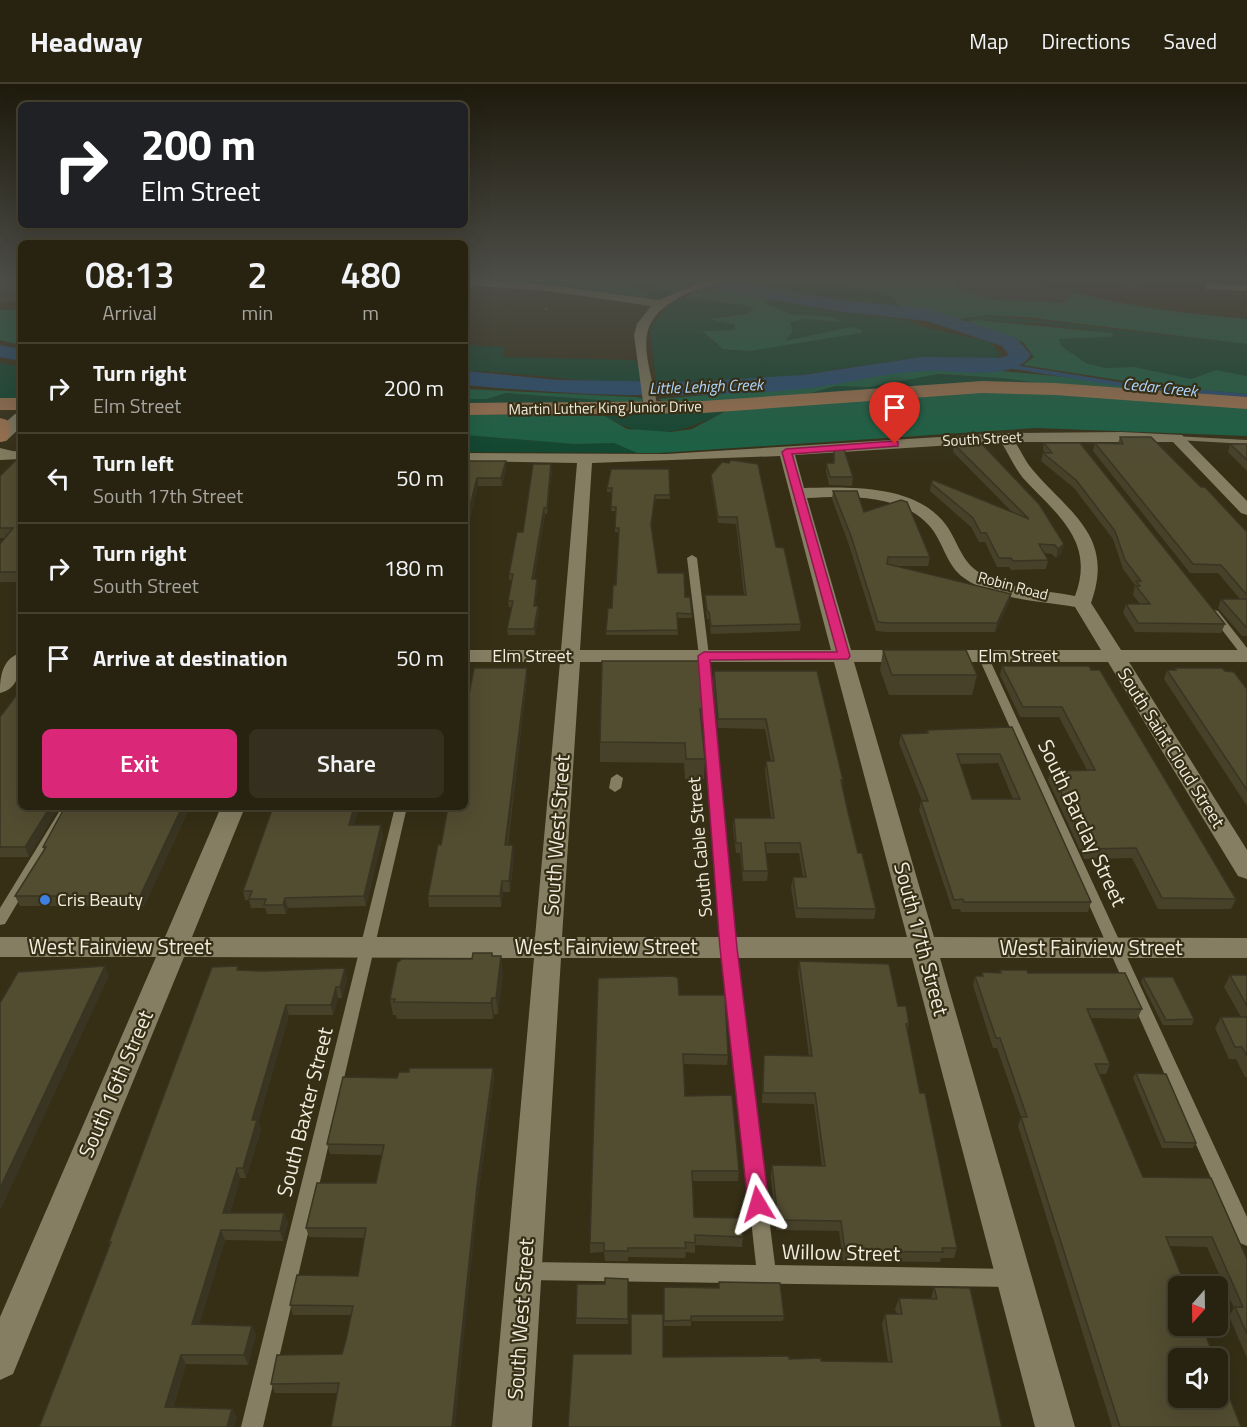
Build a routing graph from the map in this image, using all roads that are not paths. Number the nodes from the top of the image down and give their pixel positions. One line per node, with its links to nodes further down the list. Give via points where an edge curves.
1 (641, 340): 5 (street)
2 (1247, 403): 5 (main road, Martin Luther King Junior Drive, via 982,387)
3 (0, 404): 4 (main road)
4 (18, 404)
5 (651, 404): 6 (main road, Martin Luther King Junior Drive)
6 (468, 409)
7 (18, 421): 9 (street)
8 (0, 424): 9 (main road)
9 (0, 436)
10 (1004, 437): 11 (street, South Street); 14 (street, South Street); 23 (street, via 1022,467 1064,509 1083,538 1091,560 1091,576)
11 (1177, 438): 12 (lane, South Street); 21 (street)
12 (1247, 442)
13 (0, 450): 15 (lane)
14 (786, 452): 19 (street, South Street); 20 (street, South 17th Street)
15 (18, 454)
16 (18, 455): 17 (street)
17 (0, 456)
18 (468, 457): 19 (street, South Street)
19 (585, 458): 28 (street, South West Street)
20 (797, 493): 23 (street, Robin Road, via 856,493 906,504 937,524 959,563 976,578); 30 (street, South 17th Street)
21 (1247, 510)
22 (692, 558): 29 (lane, South Cable Street)
23 (1082, 603): 32 (street, South Saint Cloud Street)
24 (1208, 606): 25 (lane)
25 (1247, 655): 32 (street, Elm Street)
26 (0, 656): 33 (street)
27 (468, 656): 28 (street, Elm Street)
28 (569, 656): 29 (street, Elm Street); 44 (street, South West Street)
29 (704, 656): 30 (street, Elm Street); 45 (lane, South Cable Street)
30 (844, 656): 31 (street, Elm Street); 46 (street, South 17th Street)
31 (983, 656): 32 (street, Elm Street); 47 (lane, South Barclay Street)
32 (1115, 656): 39 (street, South Saint Cloud Street)
33 (18, 658)
34 (18, 662): 35 (street)
35 (0, 687)
36 (66, 810): 40 (lane)
37 (231, 810): 42 (street, South 16th Street)
38 (400, 810): 43 (lane, South Baxter Street)
39 (1247, 870)
40 (0, 920)
41 (0, 947): 42 (street, West Fairview Street)
42 (174, 947): 43 (street, West Fairview Street); 53 (street, South 16th Street)
43 (368, 947): 44 (street, West Fairview Street); 54 (lane, South Baxter Street)
44 (550, 947): 45 (street, West Fairview Street); 50 (street, South West Street)
45 (728, 948): 46 (street, West Fairview Street); 51 (lane, South Cable Street)
46 (923, 948): 47 (street, West Fairview Street); 52 (street, South 17th Street)
47 (1116, 948): 48 (street, West Fairview Street); 49 (lane, South Barclay Street)
48 (1247, 948)
49 (1247, 1237)
50 (524, 1271): 51 (lane, Willow Street); 55 (street, South West Street)
51 (767, 1275): 52 (lane, Willow Street)
52 (1014, 1278): 56 (street, South 17th Street)
53 (0, 1361)
54 (252, 1427)
55 (512, 1427)
56 (1055, 1427)

